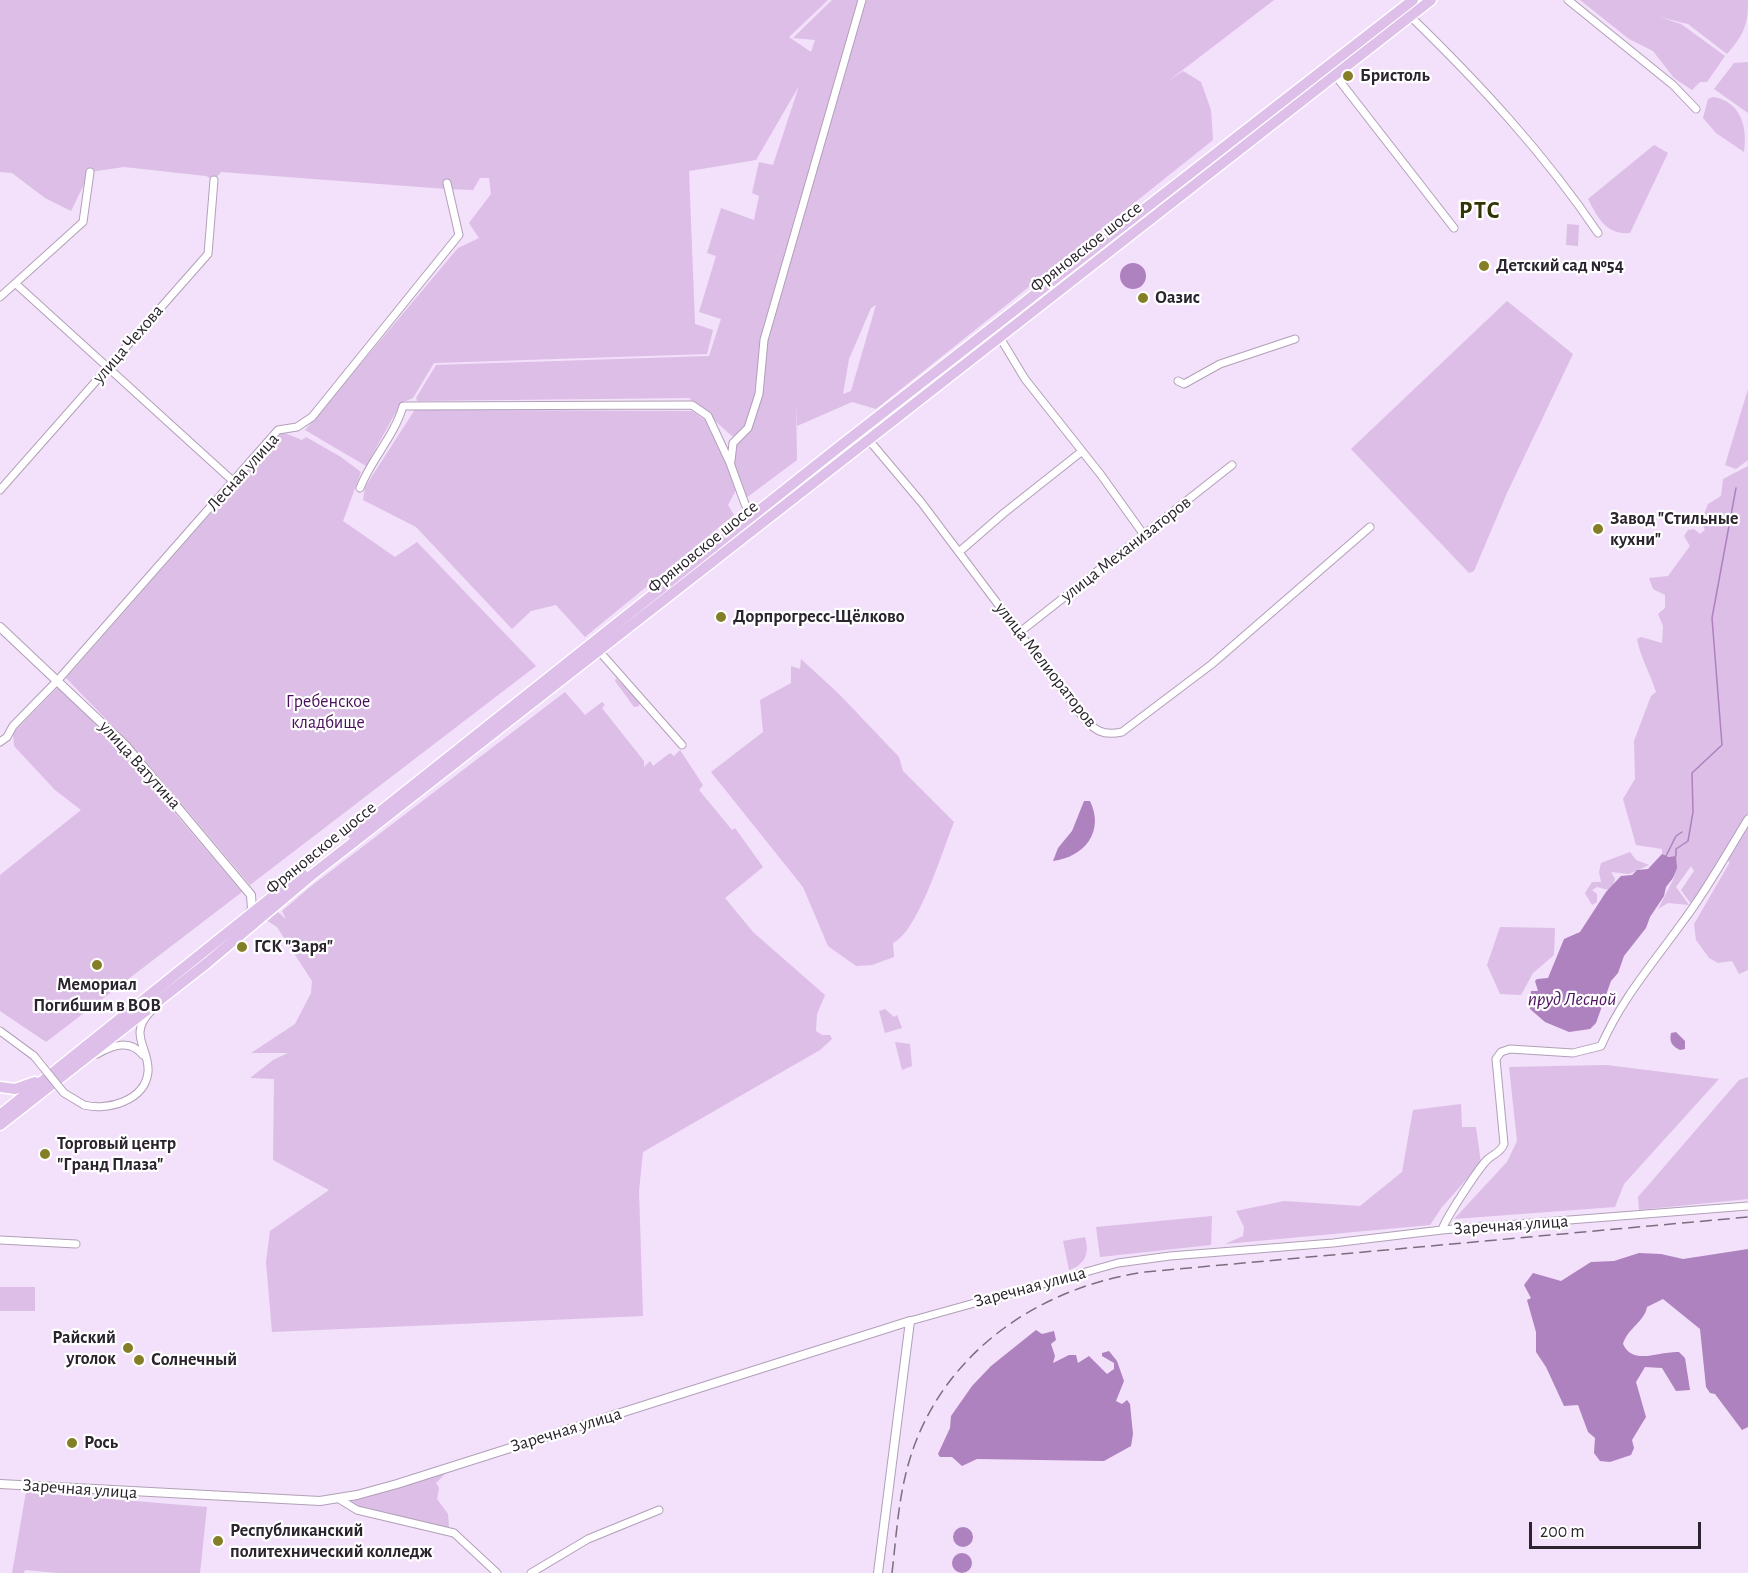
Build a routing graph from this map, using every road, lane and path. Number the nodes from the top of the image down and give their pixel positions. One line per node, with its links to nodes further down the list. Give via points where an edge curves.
1 (862, 0): 21 (street, via 764,340 759,394 748,428 733,443)
2 (1413, 0): 26 (main road, Фряновское шоссе)
3 (1431, 0): 5 (main road, Фряновское шоссе)
4 (1568, 0): 7 (street, via 1673,85)
5 (1410, 16): 6 (main road, Фряновское шоссе); 12 (street, via 1506,113)
6 (1335, 75): 11 (street); 15 (main road, Фряновское шоссе)
7 (1696, 109)
8 (90, 172): 13 (street, via 83,222)
9 (214, 180): 17 (street, улица Чехова, via 208,254)
10 (447, 183): 23 (street, Лесная улица, via 459,235 312,417 297,427 278,430)
11 (1454, 228)
12 (1598, 233)
13 (16, 284): 14 (street); 17 (street)
14 (0, 297)
15 (999, 336): 19 (main road, Фряновское шоссе); 20 (street, via 1025,380)
16 (1295, 339): 18 (street, via 1220,364 1184,384)
17 (108, 367): 23 (street); 25 (street, улица Чехова)
18 (1178, 381)
19 (868, 439): 29 (street, улица Мелиораторов); 32 (main road, Фряновское шоссе)
20 (1081, 452): 28 (street); 29 (street)
21 (730, 463): 24 (street, via 708,416 692,405 414,405 402,406 398,421); 26 (street)
22 (1232, 465): 28 (street, улица Механизаторов)
23 (234, 482): 33 (street, Лесная улица)
24 (360, 488)
25 (0, 490)
26 (753, 516): 38 (main road, Фряновское шоссе)
27 (1370, 527): 31 (street, улица Мелиораторов, via 1212,664 1122,732 1110,735 1094,729)
28 (1144, 535): 31 (street, улица Механизаторов)
29 (959, 552): 31 (street, улица Мелиораторов)
30 (0, 627): 33 (street, улица Ватутина)
31 (1020, 632)
32 (599, 651): 35 (street); 40 (main road, Фряновское шоссе, via 313,874)
33 (58, 680): 34 (street, Лесная улица); 37 (street, улица Ватутина, via 126,746)
34 (0, 742)
35 (682, 745)
36 (1748, 819): 48 (street, via 1686,917 1616,1012 1601,1046 1573,1053 1510,1049 1501,1052 1496,1059 1504,1144 1446,1218)
37 (251, 895): 38 (street); 39 (street, via 252,909)
38 (268, 900): 39 (main road, Фряновское шоссе)
39 (247, 919): 43 (main road, Фряновское шоссе)
40 (170, 992): 42 (street, via 147,1014 140,1029); 43 (main road, Фряновское шоссе)
41 (0, 1031): 42 (street, bridge, via 34,1056 64,1093 84,1105 101,1107 127,1100 146,1082)
42 (146, 1060): 43 (street, via 137,1048 115,1045)
43 (59, 1073): 44 (main road, via 24,1087); 45 (main road, Фряновское шоссе); 46 (main road, Фряновское шоссе)
44 (0, 1087)
45 (0, 1114)
46 (0, 1125)
47 (1748, 1206): 48 (street, Заречная улица)
48 (1442, 1230): 51 (street, Заречная улица, via 1118,1263)
49 (0, 1240): 50 (street)
50 (76, 1244)
51 (910, 1321): 53 (street, Заречная улица, via 792,1361); 57 (street)
52 (0, 1484): 53 (street, Заречная улица, via 282,1500)
53 (339, 1499): 55 (street, Заречная улица, via 357,1510 454,1533)
54 (659, 1510): 56 (street, via 588,1539)
55 (497, 1573)
56 (531, 1573)
57 (878, 1573)

